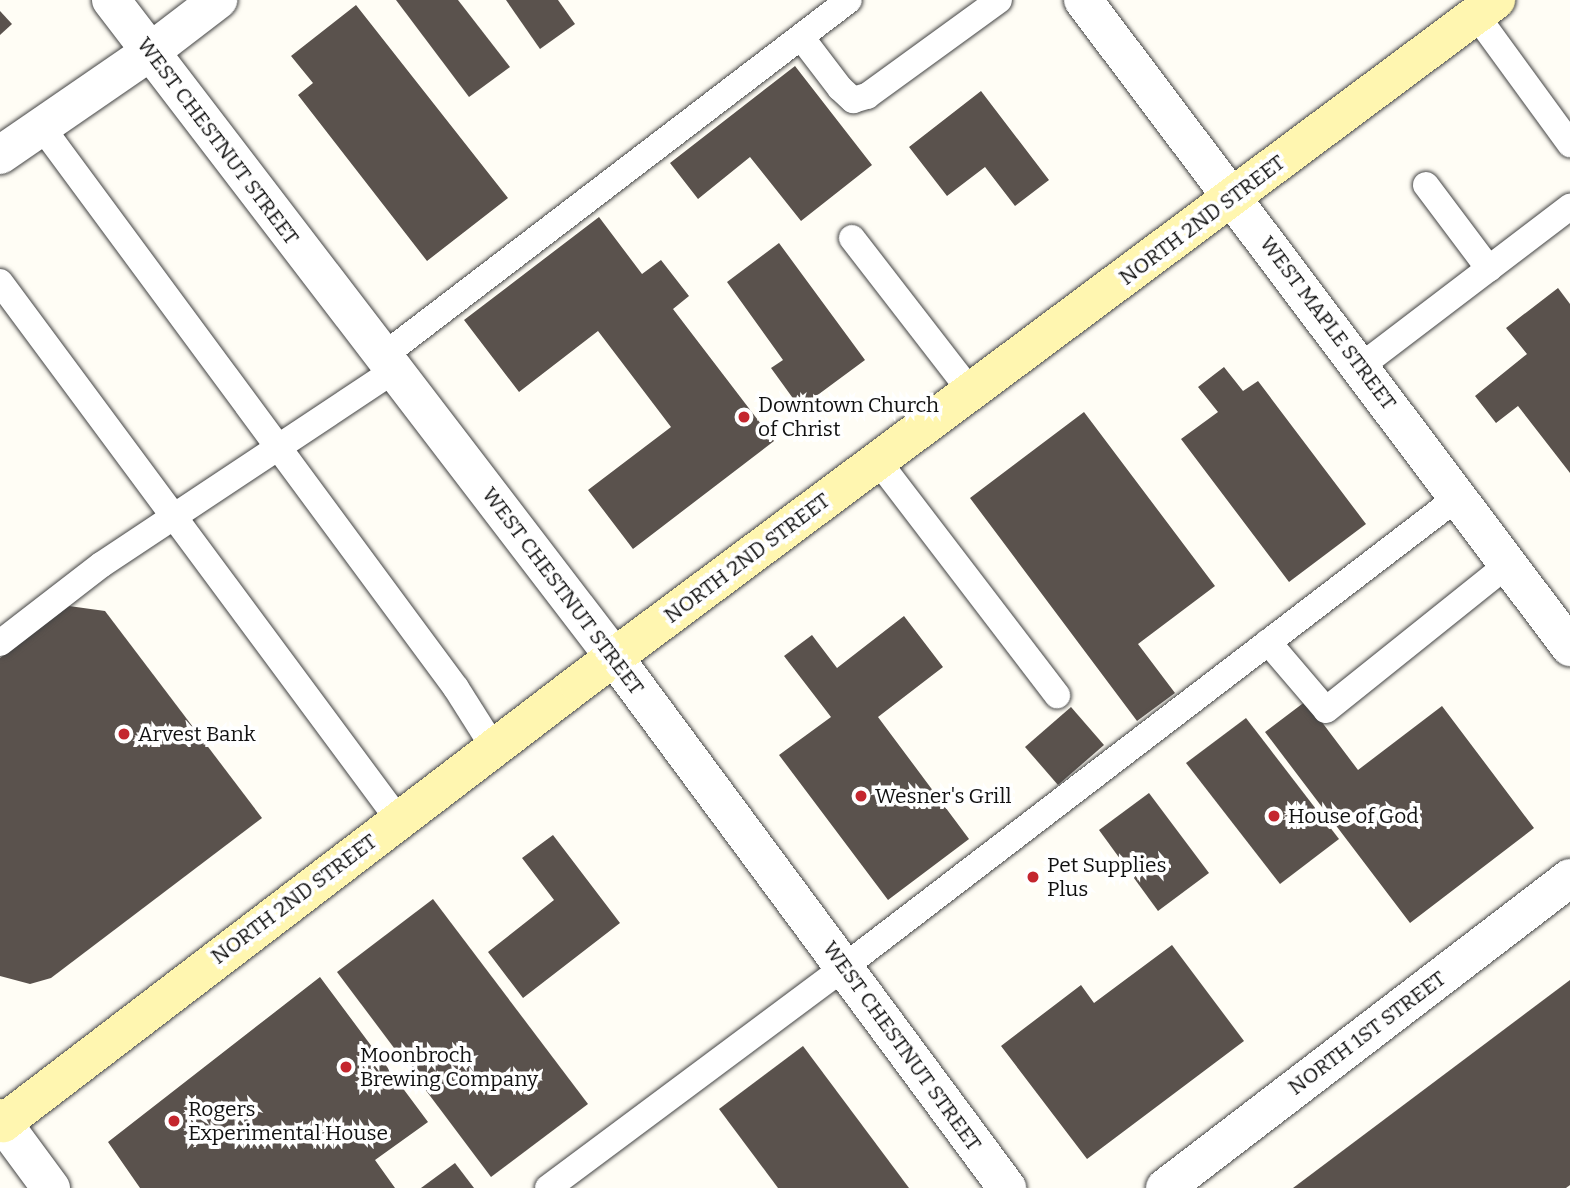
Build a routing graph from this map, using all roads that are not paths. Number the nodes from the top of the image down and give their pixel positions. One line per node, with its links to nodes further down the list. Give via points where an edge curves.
1 (111, 0): 8 (street, WEST CHESTNUT STREET)
2 (218, 0): 8 (street)
3 (849, 0): 7 (lane)
4 (999, 0): 7 (lane, via 867,96 853,100)
5 (1083, 0): 13 (street, WEST MAPLE STREET)
6 (1486, 8): 10 (lane); 13 (main road, NORTH 2ND STREET)
7 (801, 37): 18 (lane)
8 (150, 52): 9 (street); 18 (street, WEST CHESTNUT STREET)
9 (41, 126): 11 (street); 21 (lane)
10 (1570, 144)
11 (0, 155)
12 (1426, 185): 16 (lane)
13 (1234, 197): 19 (street, WEST MAPLE STREET); 20 (main road, NORTH 2ND STREET)
14 (1570, 207): 16 (lane)
15 (852, 238): 20 (lane)
16 (1489, 269): 19 (lane)
17 (0, 282): 24 (lane)
18 (389, 363): 21 (lane); 29 (street, WEST CHESTNUT STREET)
19 (1361, 366): 23 (street, WEST MAPLE STREET)
20 (971, 392): 22 (main road, NORTH 2ND STREET)
21 (279, 449): 24 (lane); 31 (lane, via 456,688)
22 (878, 461): 29 (main road, NORTH 2ND STREET); 30 (lane)
23 (1458, 497): 25 (street, WEST MAPLE STREET); 26 (lane)
24 (173, 518): 27 (lane, via 101,565); 32 (lane)
25 (1508, 564): 26 (lane, via 1326,710); 28 (street, WEST MAPLE STREET)
26 (1268, 642): 34 (lane)
27 (0, 643)
28 (1570, 647)
29 (614, 657): 31 (main road, NORTH 2ND STREET); 34 (street, WEST CHESTNUT STREET)
30 (1057, 695)
31 (494, 748): 32 (main road, NORTH 2ND STREET)
32 (398, 819): 35 (main road, NORTH 2ND STREET)
33 (1570, 878): 39 (street, NORTH 1ST STREET)
34 (844, 967): 37 (lane); 38 (street, WEST CHESTNUT STREET)
35 (1, 1122): 36 (street)
36 (51, 1188)
37 (548, 1188)
38 (1007, 1188)
39 (1165, 1188)

